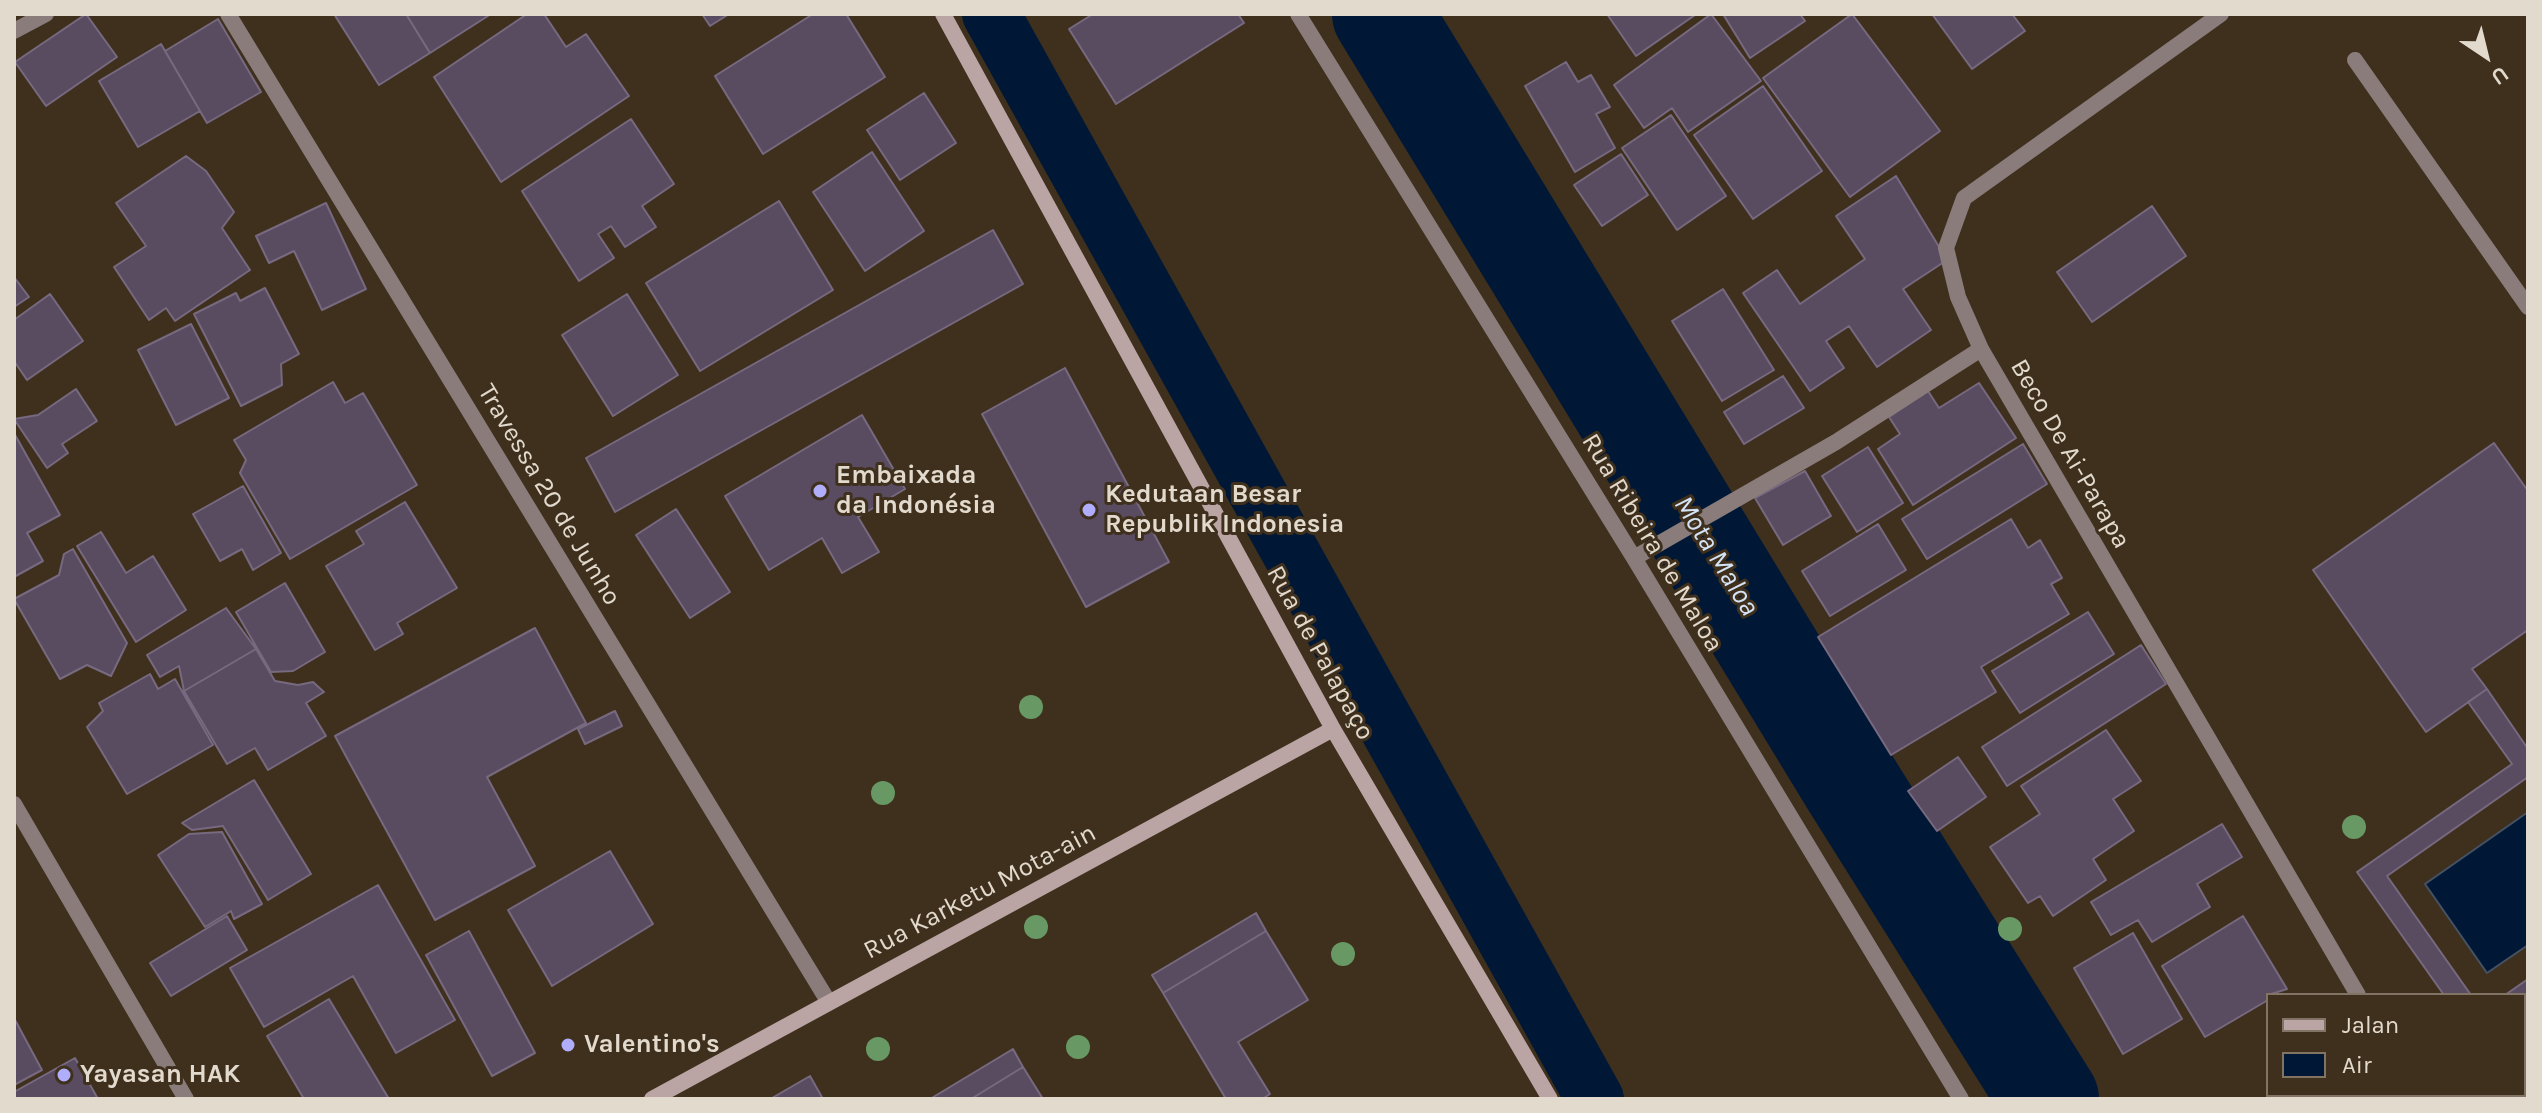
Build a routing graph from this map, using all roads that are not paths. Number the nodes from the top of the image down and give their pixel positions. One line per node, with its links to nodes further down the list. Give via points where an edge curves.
1 (46, 14): 6 (street)
2 (228, 14): 14 (street, Travessa 20 de Junho)
3 (943, 14): 11 (street, Rua de Palapaço)
4 (1298, 14): 10 (street, Rua Ribeira de Maloa)
5 (2221, 14): 9 (street, Beco De Ai-Parapa, via 1964,198 1946,248 1958,297)
6 (14, 31)
7 (2355, 60): 8 (street)
8 (2528, 307)
9 (1981, 349): 10 (street, via 1836,442); 13 (street, Beco De Ai-Parapa)
10 (1634, 558): 18 (street, Rua Ribeira de Maloa)
11 (1333, 729): 14 (street, Rua Karketu Mota-ain); 17 (street, Rua de Palapaço)
12 (14, 804): 15 (street)
13 (2357, 993)
14 (828, 1001): 16 (street, Rua Karketu Mota-ain)
15 (186, 1099)
16 (652, 1099)
17 (1550, 1099)
18 (1961, 1099)

